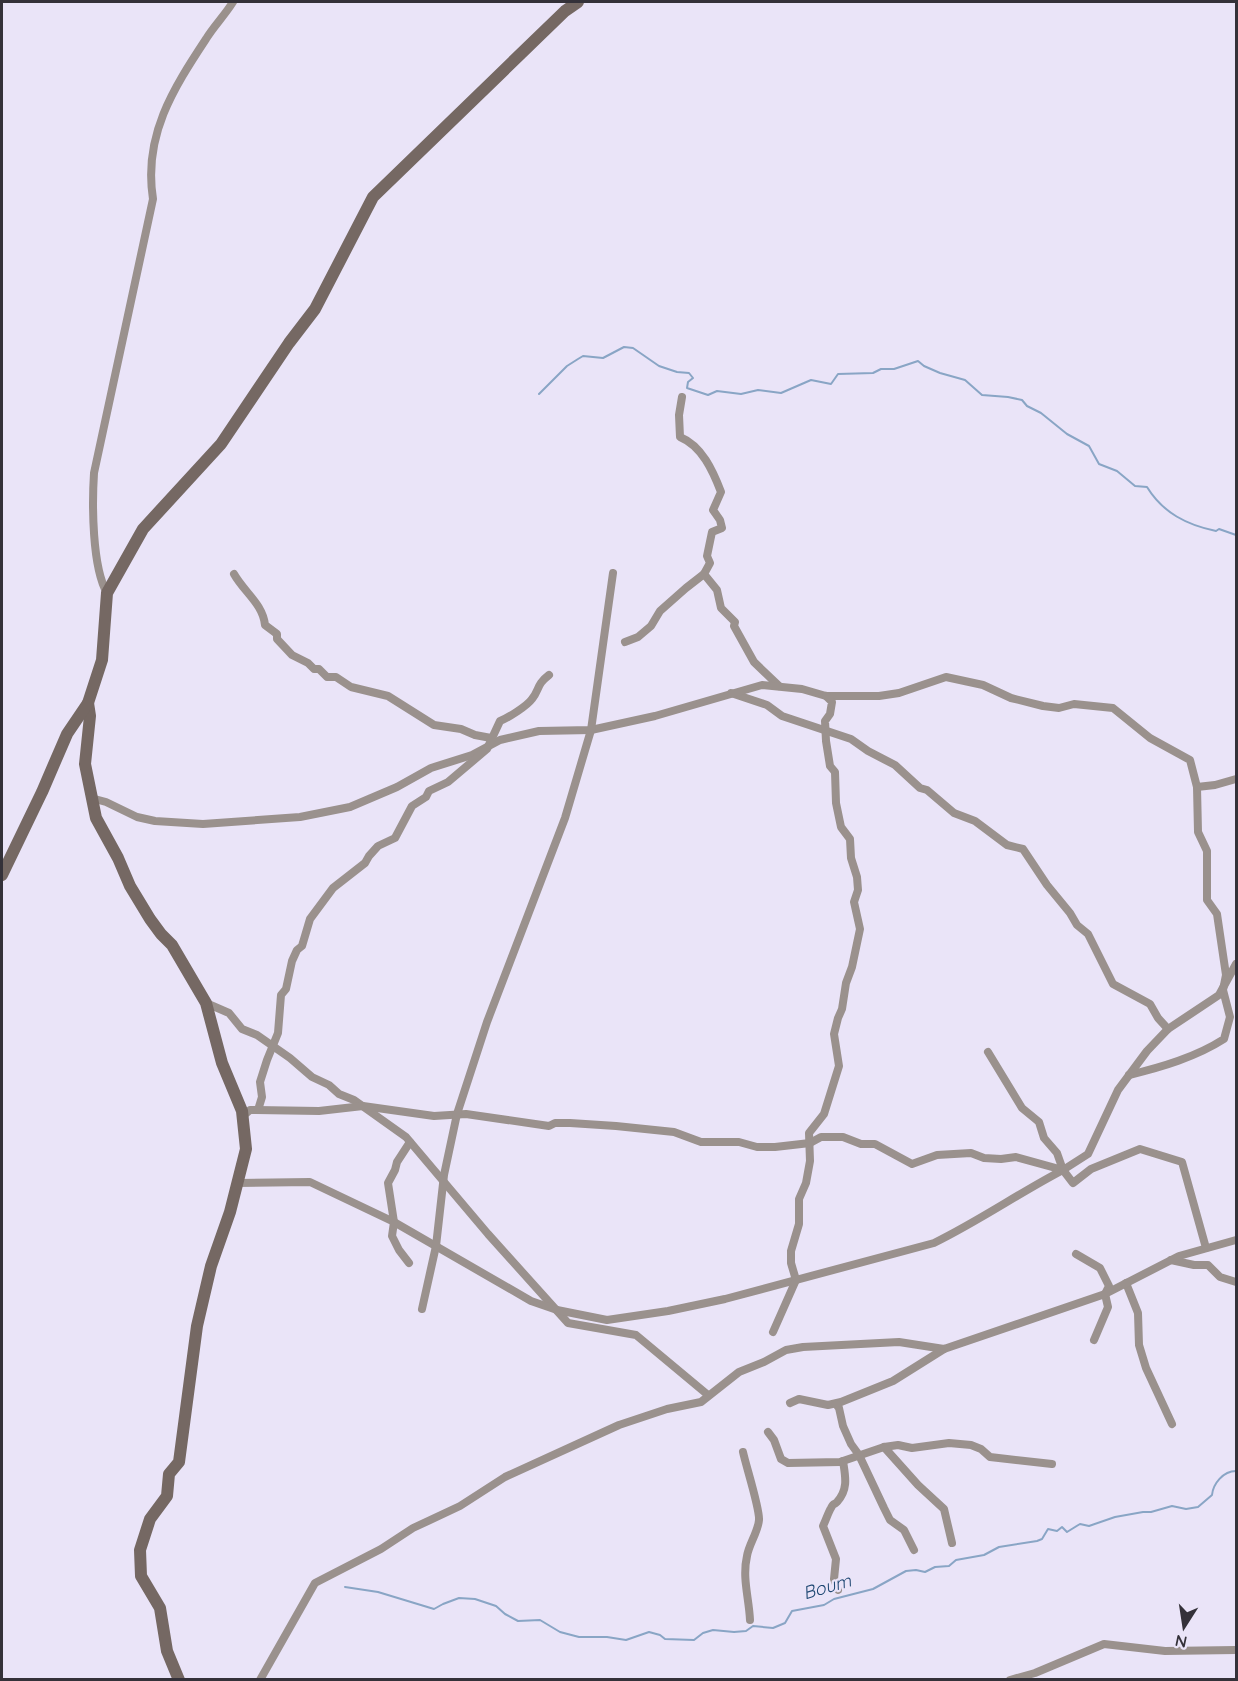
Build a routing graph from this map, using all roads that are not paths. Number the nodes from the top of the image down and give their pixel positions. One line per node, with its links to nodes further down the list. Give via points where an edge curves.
1 (232, 2): 7 (street, via 178,81 153,142 153,199 94,473 97,552)
2 (578, 2): 7 (street, via 373,197 315,309 221,444 143,529)
3 (682, 397): 6 (street, via 680,437 703,456 721,492 713,510 722,528 712,532 707,556 710,563)
4 (613, 573): 14 (street)
5 (234, 574): 16 (street, via 264,616 265,625 292,655 327,677 388,696 434,725 461,729)
6 (704, 574): 8 (street, via 660,611 651,626); 10 (street, via 717,590 720,608 735,622 754,662)
7 (107, 593): 13 (street, via 102,660)
8 (625, 642)
9 (549, 675): 16 (street, via 540,682 530,702 500,722)
10 (779, 686): 11 (street, via 762,685); 12 (street)
11 (731, 693): 14 (street); 15 (street)
12 (826, 696): 15 (street, via 832,709 825,721); 18 (street, via 898,693 946,677 1043,706 1113,708 1150,738 1190,760)
13 (88, 703): 19 (street, via 85,764); 20 (street, via 67,734)
14 (591, 730): 16 (street, via 545,730); 30 (street, via 565,818 487,1022)
15 (826, 732): 24 (street, via 843,735 884,758 954,813 975,821 1007,845 1023,849 1077,925 1088,934 1113,984 1149,1004); 33 (street, via 841,827 850,839 850,858 857,877 854,902 860,929 834,1034 839,1066 824,1114 809,1133)
16 (491, 742): 19 (street, via 472,755 431,768 350,807 300,817 203,824 164,822 137,817); 25 (street, via 448,782 429,791 412,806 395,838 378,846 365,863 333,888 310,919 281,995)
17 (1236, 779): 18 (street)
18 (1197, 787): 22 (street, via 1198,832 1207,851 1207,900 1217,914 1227,975)
19 (91, 798): 23 (street, via 96,818 130,886 172,945)
20 (2, 874)
21 (1236, 964): 22 (street)
22 (1223, 990): 24 (street); 27 (street, via 1230,1017 1224,1039 1207,1050 1160,1068)
23 (206, 1003): 25 (street, via 229,1013 242,1029); 31 (street, via 222,1063)
24 (1168, 1029): 27 (street)
25 (273, 1047): 28 (street, via 312,1077); 29 (street, via 261,1082)
26 (988, 1052): 34 (street, via 1022,1108 1039,1122)
27 (1129, 1075): 34 (street, via 1088,1154)
28 (363, 1106): 29 (street, via 320,1111); 30 (street, via 434,1116); 32 (street)
29 (258, 1110): 31 (street)
30 (458, 1114): 33 (street, via 549,1126 585,1123 674,1132 701,1142 739,1142 757,1147); 35 (street)
31 (243, 1116): 36 (street, via 246,1149)
32 (410, 1142): 35 (street); 37 (street, via 388,1183)
33 (810, 1143): 34 (street, via 821,1137 843,1137 875,1144 912,1164 937,1155 971,1154 992,1159 1016,1158); 44 (street, via 806,1183 799,1199 799,1224 791,1251)
34 (1063, 1170): 40 (street, via 1073,1183 1091,1169 1140,1149 1182,1162); 44 (street, via 934,1243)
35 (443, 1181): 39 (street); 49 (street)
36 (237, 1183): 37 (street, via 310,1182); 68 (street, via 197,1326 179,1461 169,1474 167,1496 150,1519 140,1550 141,1576 160,1608 167,1651)
37 (394, 1222): 39 (street); 43 (street, via 392,1236)
38 (1236, 1240): 40 (street)
39 (436, 1246): 48 (street); 49 (street, via 531,1301)
40 (1206, 1248): 42 (street)
41 (1076, 1254): 47 (street, via 1100,1268 1109,1286)
42 (1171, 1260): 45 (street, via 1208,1265 1220,1277); 46 (street)
43 (409, 1263)
44 (796, 1280): 49 (street, via 668,1311 607,1320); 50 (street)
45 (1236, 1282)
46 (1126, 1283): 47 (street); 56 (street, via 1138,1313 1139,1345 1146,1368)
47 (1105, 1294): 51 (street, via 1108,1307); 52 (street)
48 (422, 1309)
49 (557, 1310): 53 (street, via 568,1323 636,1335)
50 (773, 1332)
51 (1094, 1340)
52 (944, 1349): 53 (street, via 898,1342 786,1350 739,1372); 55 (street, via 892,1381)
53 (708, 1395): 69 (street, via 701,1402 619,1425 505,1478 381,1550 315,1583)
54 (790, 1404): 55 (street, via 799,1399)
55 (836, 1404): 60 (street)
56 (1172, 1424)
57 (768, 1432): 61 (street, via 781,1460 788,1463)
58 (885, 1447): 60 (street); 62 (street, via 971,1445 990,1457); 63 (street, via 944,1509)
59 (743, 1452): 66 (street, via 759,1520 745,1569)
60 (859, 1455): 61 (street); 64 (street, via 890,1520 904,1530)
61 (843, 1461): 65 (street, via 844,1488 831,1506 824,1526 836,1559 834,1579)
62 (1052, 1464)
63 (952, 1543)
64 (914, 1550)
65 (838, 1590)
66 (750, 1620)
67 (1236, 1650): 70 (street, via 1165,1651 1104,1644)
68 (178, 1680)
69 (260, 1680)
70 (1010, 1680)

